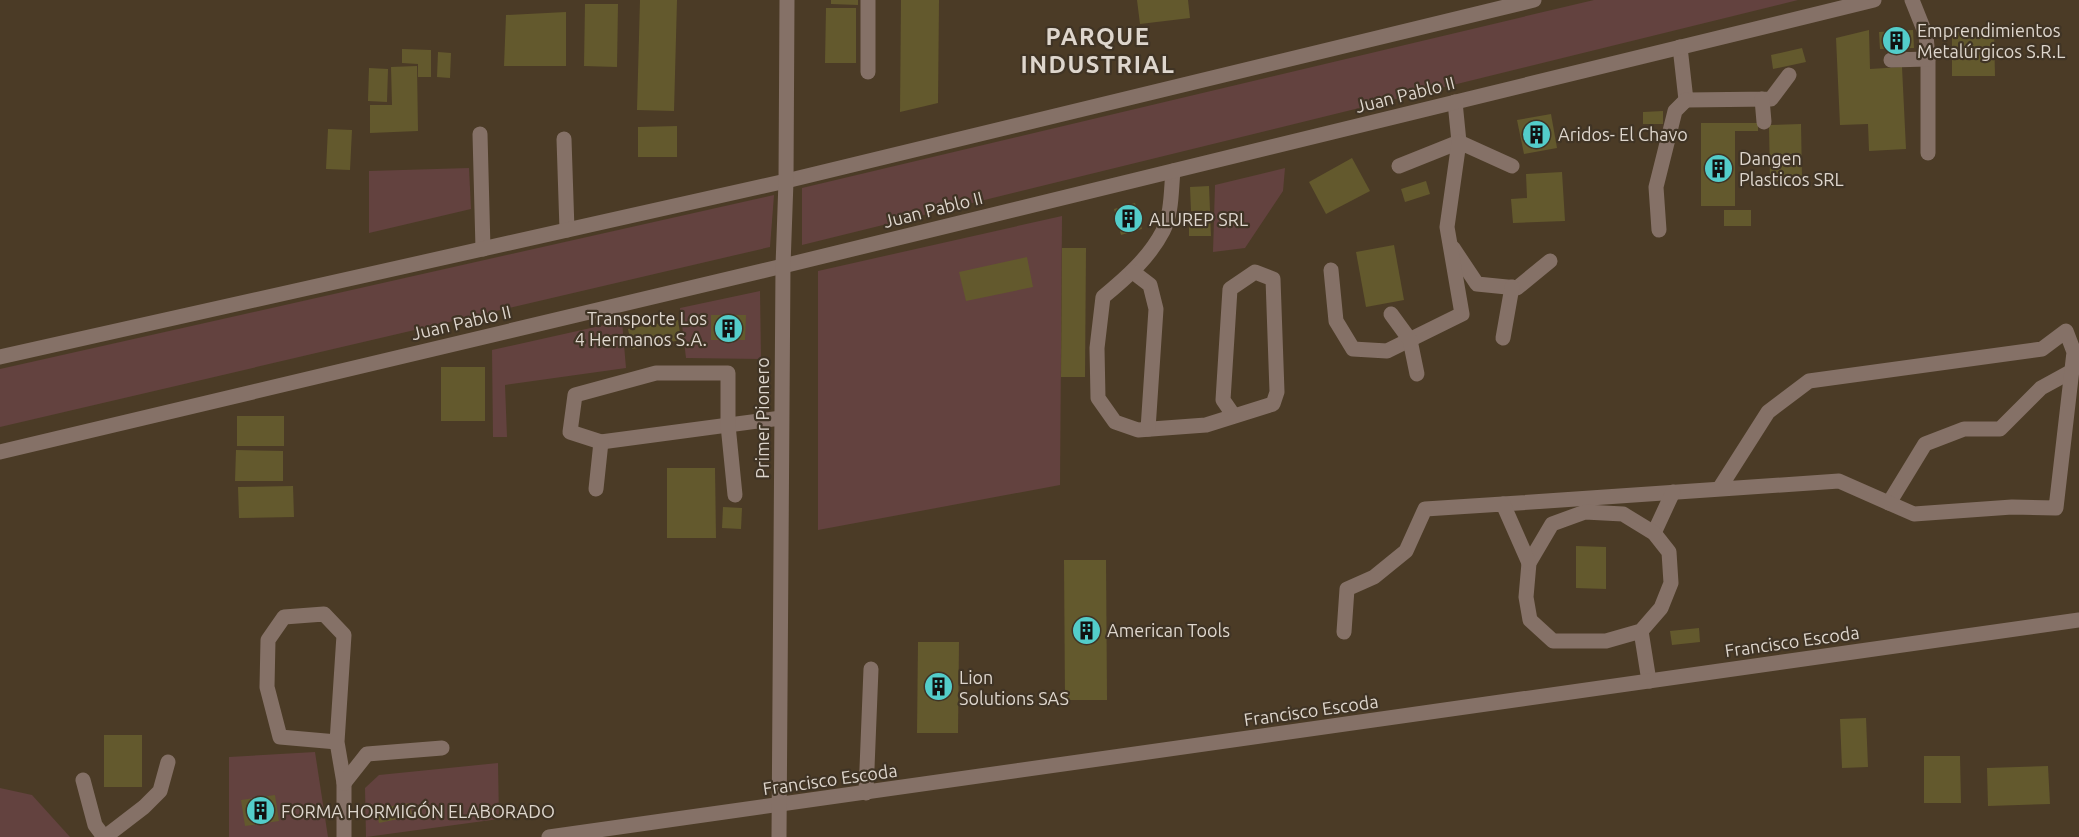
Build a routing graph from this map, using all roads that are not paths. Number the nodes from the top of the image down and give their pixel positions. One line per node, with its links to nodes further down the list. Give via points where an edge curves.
1 (787, 0): 22 (street, Primer Pionero)
2 (868, 0): 9 (street)
3 (1534, 0): 22 (street)
4 (1874, 0): 6 (street, Juan Pablo II)
5 (1912, 0): 7 (street, via 1926,35)
6 (1680, 47): 12 (street); 13 (street, Juan Pablo II)
7 (1928, 59): 8 (street); 18 (street)
8 (1891, 60)
9 (868, 72)
10 (1790, 75): 11 (street, via 1771,99)
11 (1762, 99): 12 (street); 14 (street)
12 (1686, 100): 24 (street, via 1675,111 1656,187)
13 (1455, 102): 17 (street); 21 (street, Juan Pablo II)
14 (1764, 122)
15 (480, 134): 26 (street)
16 (564, 139): 23 (street)
17 (1459, 142): 19 (street); 20 (street); 25 (street, via 1447,226)
18 (1928, 153)
19 (1399, 166)
20 (1512, 166)
21 (1173, 171): 28 (street, Juan Pablo II); 30 (street, via 1171,203 1163,231)
22 (786, 181): 23 (street); 28 (street, Primer Pionero)
23 (567, 230): 26 (street)
24 (1659, 230)
25 (1450, 243): 31 (street, via 1477,284); 34 (street, via 1462,314)
26 (483, 249): 35 (street)
27 (1550, 261): 31 (street, via 1517,288)
28 (783, 266): 39 (street, Primer Pionero); 43 (street, Juan Pablo II)
29 (1331, 270): 34 (street, via 1336,321 1353,349 1387,351)
30 (1133, 272): 41 (street, via 1150,285 1156,309); 41 (street, via 1103,297 1097,348 1098,398 1115,422 1138,430)
31 (1512, 287): 33 (street)
32 (1391, 314): 34 (street)
33 (1503, 338)
34 (1410, 340): 37 (street)
35 (0, 357)
36 (2072, 371): 45 (street, via 2074,352 2066,331 2042,349 1809,381 1768,412); 48 (street, via 2041,388 2000,429 1964,429 1925,444); 48 (street, via 2056,508 1914,514)
37 (1417, 374)
38 (1234, 417): 38 (street, via 1273,404 1277,392 1273,279 1255,273 1230,289 1223,400); 41 (street, via 1206,425)
39 (782, 418): 40 (street); 63 (street, Primer Pionero)
40 (728, 425): 42 (street); 42 (street, via 728,373 656,373 575,395 570,432); 47 (street)
41 (1148, 429)
42 (602, 442): 44 (street)
43 (0, 452)
44 (596, 489)
45 (1719, 489): 46 (street); 48 (street, via 1839,481)
46 (1673, 492): 49 (street); 50 (street)
47 (735, 495)
48 (1889, 503)
49 (1503, 504): 51 (street); 53 (street, via 1425,509 1406,551 1374,577 1347,589)
50 (1654, 533): 51 (street, via 1623,514 1585,513 1552,524); 54 (street, via 1669,552 1671,584 1661,608)
51 (1529, 563): 54 (street, via 1526,597 1530,620 1553,641 1606,641)
52 (2079, 620): 56 (street, Francisco Escoda)
53 (1344, 632)
54 (1641, 632): 56 (street)
55 (871, 669): 62 (street)
56 (1649, 681): 62 (street, Francisco Escoda)
57 (337, 742): 57 (street, via 280,737 267,687 268,640 284,617 324,614 344,635); 61 (street)
58 (442, 748): 61 (street, via 367,754)
59 (168, 762): 64 (street, via 160,791)
60 (83, 780): 64 (street, via 95,825)
61 (344, 783): 65 (street)
62 (866, 793): 63 (street, Francisco Escoda)
63 (778, 806): 66 (street, Francisco Escoda); 67 (street, Primer Pionero)
64 (105, 837)
65 (344, 837)
66 (549, 837)
67 (779, 837)

